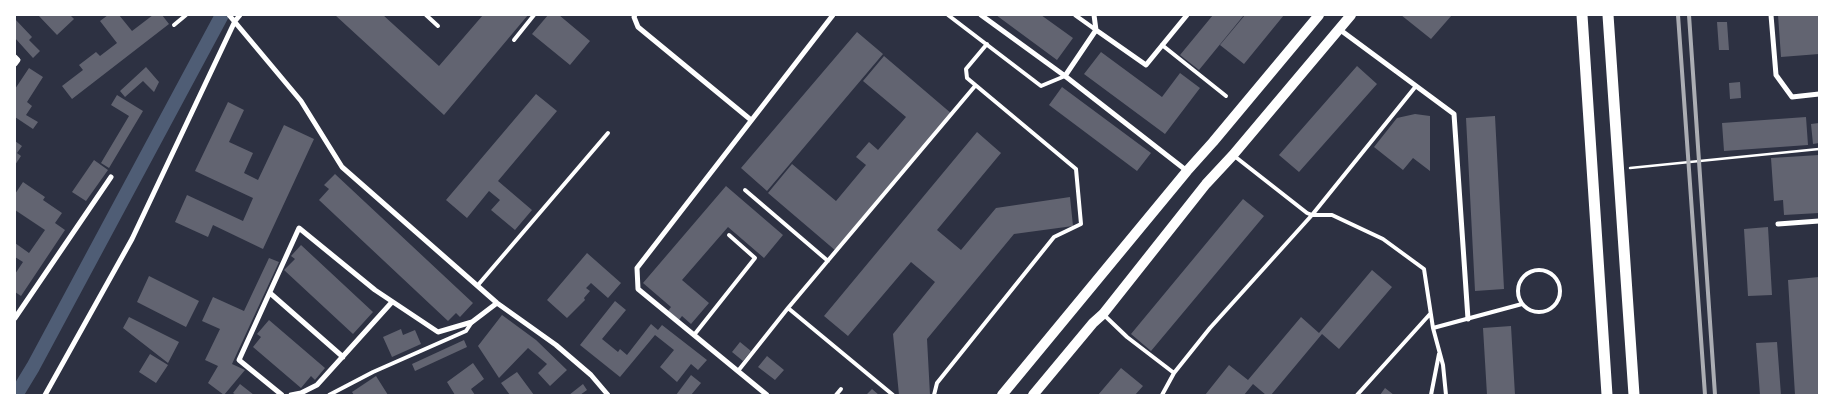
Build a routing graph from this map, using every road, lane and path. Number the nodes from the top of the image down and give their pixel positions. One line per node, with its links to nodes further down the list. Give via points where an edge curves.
1 (186, 15): 19 (lane)
2 (229, 15): 18 (street)
3 (240, 15): 18 (street)
4 (426, 15): 20 (lane)
5 (534, 15): 23 (lane)
6 (635, 15): 33 (street, via 638,27)
7 (833, 15): 33 (street)
8 (948, 15): 24 (lane)
9 (981, 15): 28 (street)
10 (1074, 15): 22 (lane)
11 (1187, 15): 25 (street)
12 (1319, 15): 38 (main road)
13 (1351, 15): 21 (main road)
14 (1582, 15): 79 (main road)
15 (1608, 15): 37 (main road)
16 (1771, 15): 31 (street, via 1776,75 1792,97)
17 (1094, 16): 22 (street)
18 (235, 20): 46 (street, via 301,101 342,167); 64 (street, via 132,240)
19 (174, 25)
20 (438, 26)
21 (1338, 29): 30 (street); 36 (main road)
22 (1096, 30): 25 (street, via 1146,65); 28 (street)
23 (514, 40)
24 (987, 44): 28 (lane, via 1041,86); 29 (lane, via 966,69 967,78)
25 (1162, 45): 32 (lane)
26 (15, 58): 27 (street, via 18,60)
27 (15, 64)
28 (1066, 76): 38 (street)
29 (975, 86): 45 (lane); 72 (lane, via 1076,169 1081,224 1054,237 936,383)
30 (1416, 86): 41 (lane); 55 (street, via 1454,114)
31 (1819, 94)
32 (1226, 96)
33 (751, 120): 58 (street, via 637,268 638,289)
34 (608, 133): 46 (lane)
35 (1819, 149): 37 (path)
36 (1233, 155): 41 (lane); 52 (main road, via 1206,184)
37 (1618, 169): 80 (main road)
38 (1187, 171): 73 (main road)
39 (111, 177): 54 (street)
40 (745, 190): 45 (lane)
41 (1312, 215): 53 (lane, via 1332,215 1383,239 1424,269); 62 (lane)
42 (1819, 221): 43 (street)
43 (1778, 224)
44 (729, 235): 58 (lane, via 756,258)
45 (828, 261): 51 (lane)
46 (478, 285): 49 (street)
47 (270, 293): 48 (street, via 299,228); 60 (street); 65 (street, via 239,360)
48 (392, 302): 56 (street, via 438,332); 60 (street)
49 (497, 303): 56 (street); 68 (street, via 556,344)
50 (1522, 304): 50 (lane, via 1534,312 1548,311 1553,307 1560,295 1555,276 1535,270 1523,277 1518,290); 55 (lane)
51 (788, 308): 61 (lane); 71 (lane)
52 (1103, 314): 62 (lane); 74 (main road)
53 (1430, 314): 57 (lane); 76 (lane)
54 (15, 318)
55 (1468, 319): 57 (lane)
56 (472, 322): 67 (lane, via 466,331)
57 (1433, 328): 59 (lane)
58 (694, 335): 61 (street)
59 (1439, 352): 77 (lane); 78 (lane)
60 (343, 358): 66 (street, via 318,385)
61 (738, 371): 69 (street)
62 (1174, 373): 75 (lane)
63 (841, 389): 70 (lane)
64 (45, 395)
65 (282, 395)
66 (291, 395)
67 (329, 395)
68 (608, 395)
69 (767, 395)
70 (836, 395)
71 (893, 395)
72 (934, 395)
73 (1002, 395)
74 (1033, 395)
75 (1162, 395)
76 (1358, 395)
77 (1431, 395)
78 (1446, 395)
79 (1607, 395)
80 (1634, 395)

